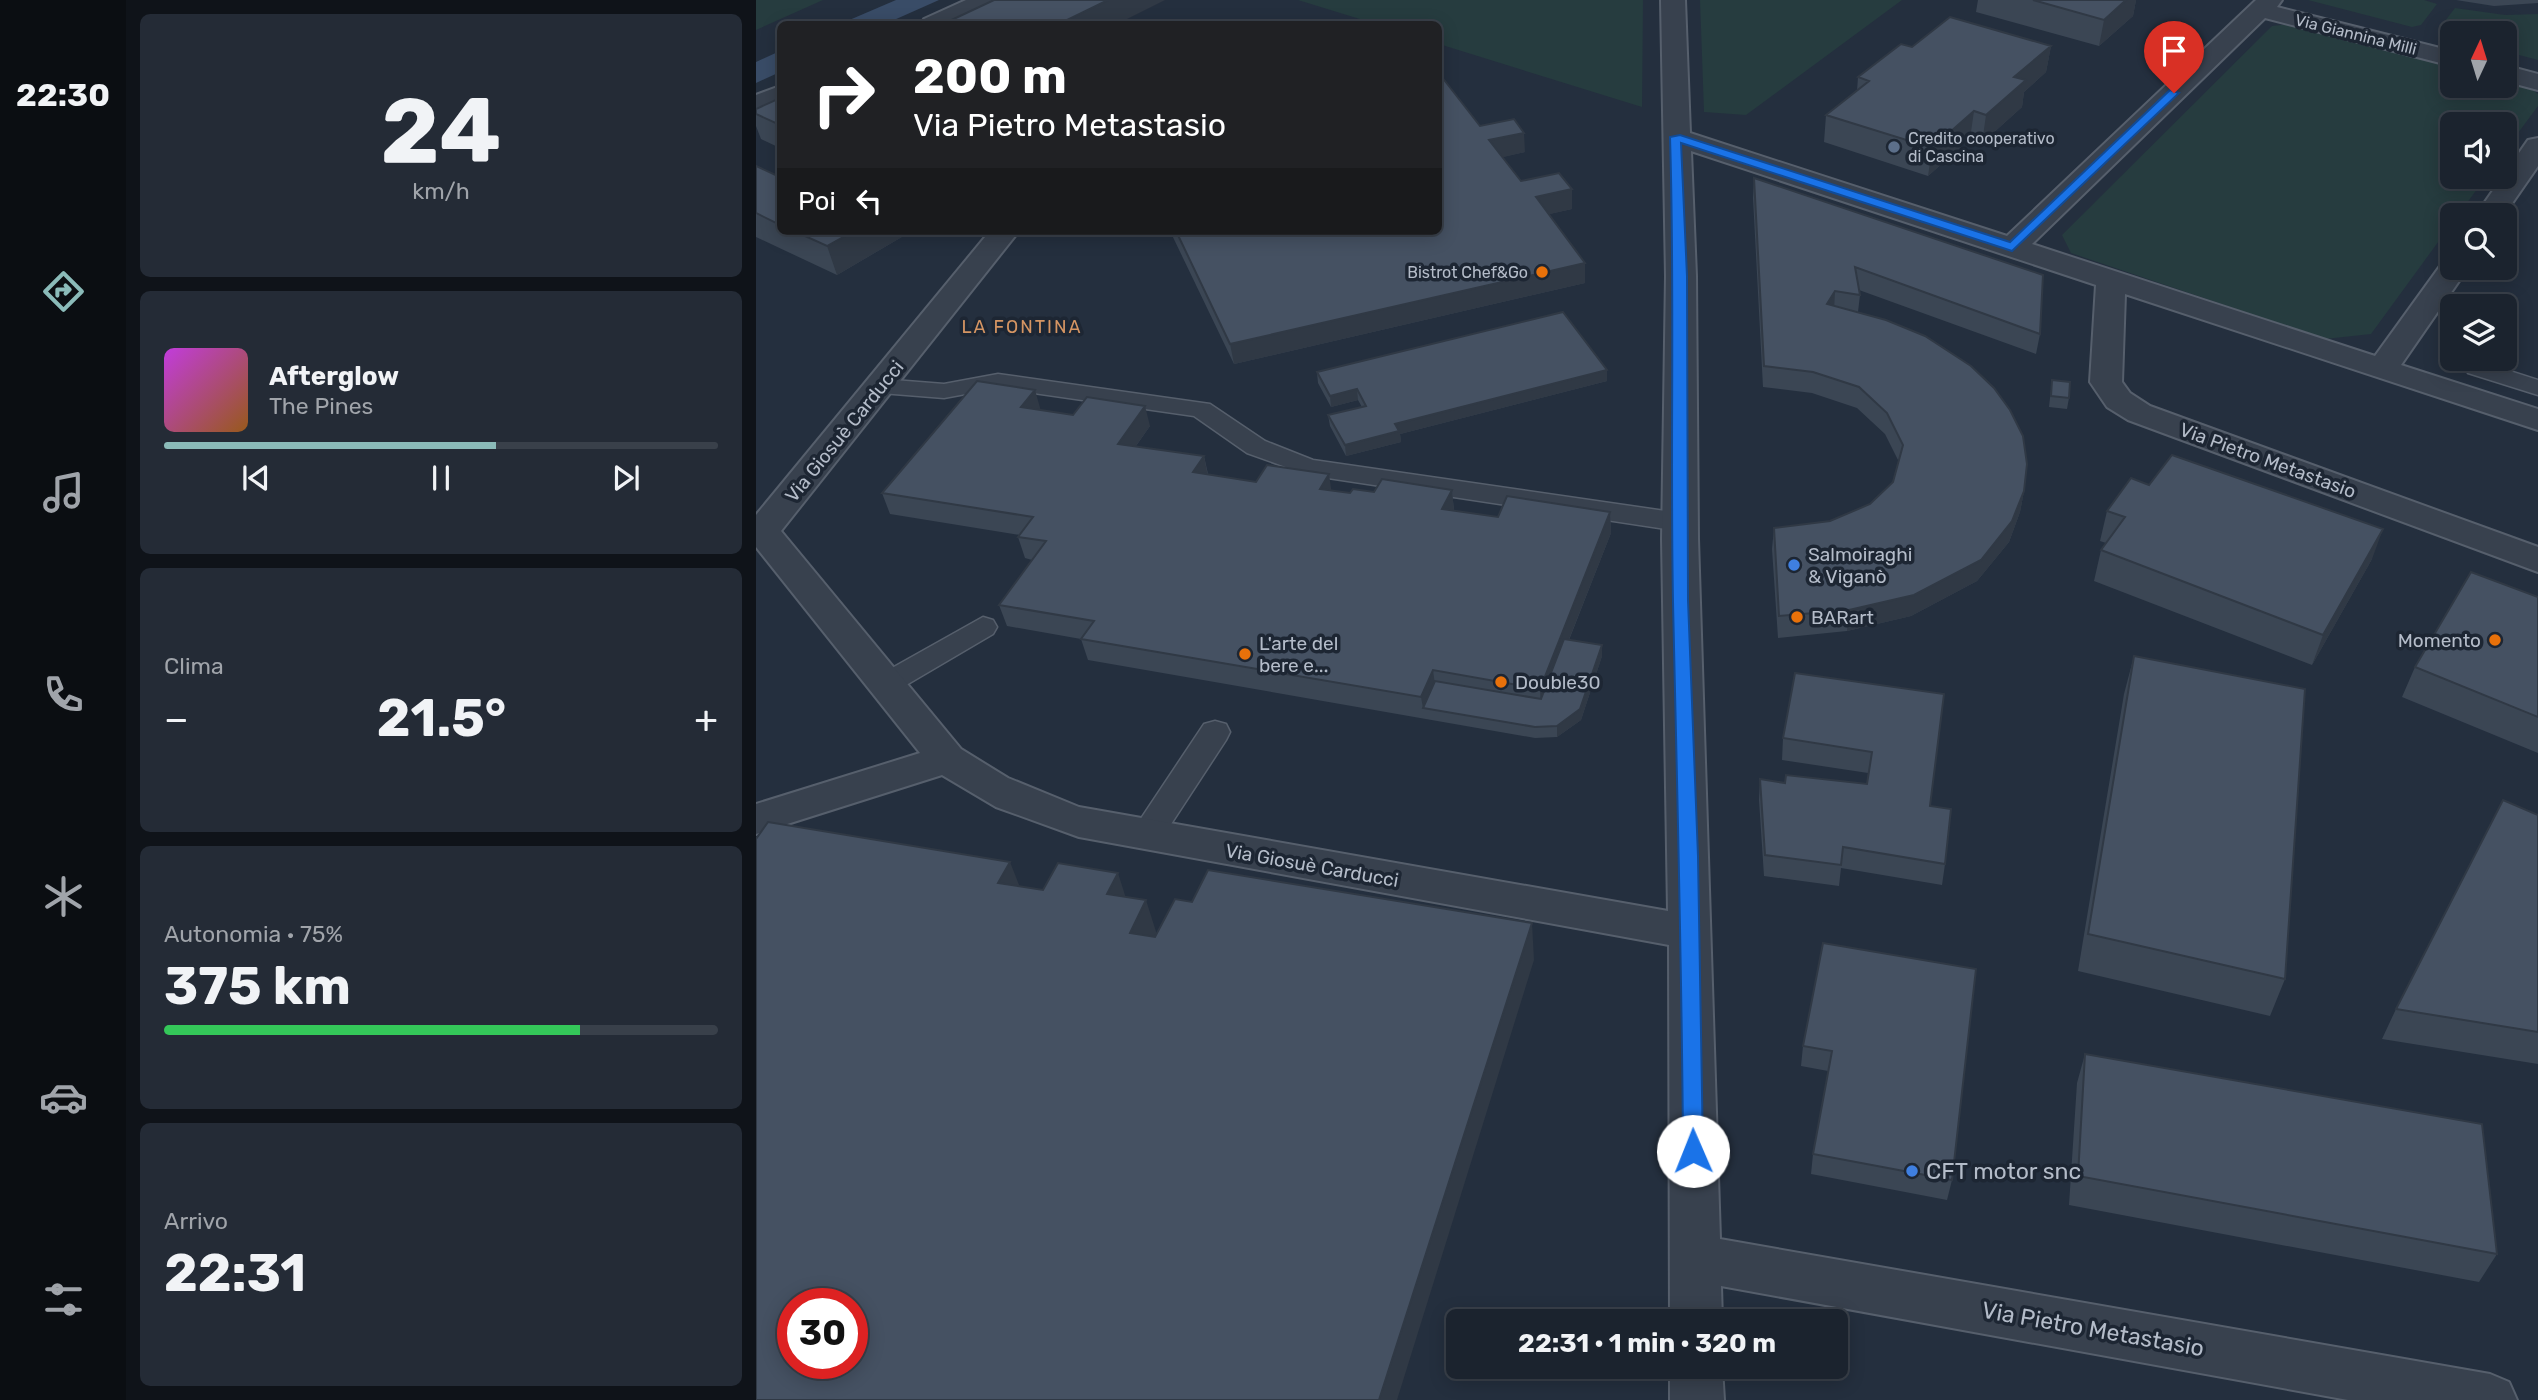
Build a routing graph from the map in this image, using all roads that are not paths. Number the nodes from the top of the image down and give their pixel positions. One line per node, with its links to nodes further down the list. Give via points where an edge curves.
1 (986, 0): 5 (street)
2 (1012, 0): 6 (street)
3 (1673, 0): 14 (street)
4 (2265, 5): 7 (street, Via Giannina Milli); 18 (street)
5 (940, 21)
6 (965, 21)
7 (2440, 56)
8 (2517, 76): 9 (street)
9 (2538, 82)
10 (777, 95): 11 (street)
11 (756, 105)
12 (777, 108): 13 (street)
13 (756, 118)
14 (1676, 137): 18 (street); 26 (street, via 1681,276)
15 (2538, 146): 16 (street)
16 (2498, 203)
17 (1002, 235): 23 (street, Via Giosuè Carducci)
18 (2012, 247): 19 (street)
19 (2111, 279): 21 (street); 28 (street, Via Pietro Metastasio, via 2106,382 2118,400 2139,413)
20 (2445, 280): 21 (street)
21 (2383, 368): 25 (street)
22 (2486, 371): 24 (lane)
23 (881, 386): 26 (lane, via 944,391 998,381 1201,409 1256,447 1308,467); 27 (street, Via Giosuè Carducci)
24 (2538, 388)
25 (2538, 420)
26 (1679, 522): 35 (street)
27 (759, 527): 30 (street, Via Giosuè Carducci)
28 (2538, 560)
29 (983, 627): 30 (lane)
30 (886, 684): 32 (street, Via Giosuè Carducci)
31 (1215, 732): 34 (lane)
32 (947, 760): 33 (street); 34 (street, Via Giosuè Carducci, via 972,779 1046,813)
33 (756, 820)
34 (1147, 835): 35 (street, Via Giosuè Carducci)
35 (1690, 932): 36 (street)
36 (1695, 1258): 37 (street); 40 (street, Via Pietro Metastasio)
37 (1696, 1309)
38 (1696, 1379): 39 (street)
39 (1697, 1400)
40 (2490, 1400)

